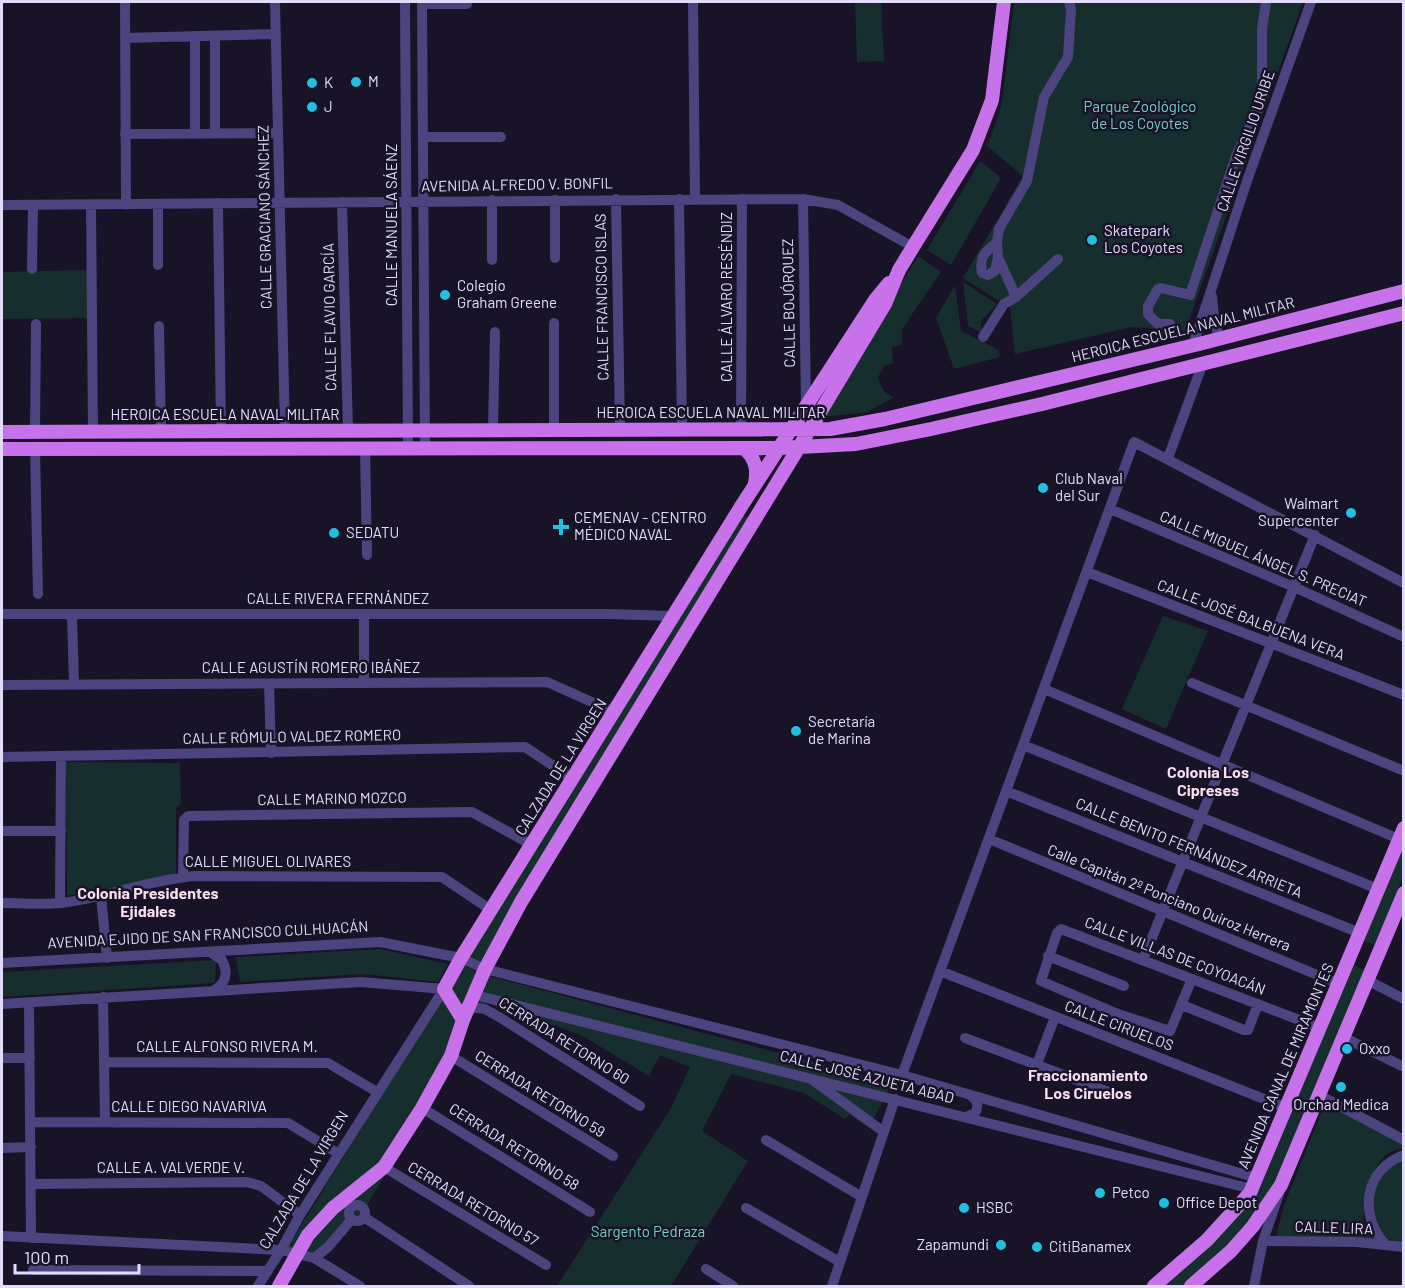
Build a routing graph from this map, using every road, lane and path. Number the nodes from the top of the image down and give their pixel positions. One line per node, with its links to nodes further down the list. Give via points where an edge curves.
1 (125, 2): 14 (street)
2 (275, 2): 11 (street, CALLE GRACIANO SÁNCHEZ)
3 (405, 2): 28 (street, CALLE MANUELA SÁENZ)
4 (693, 2): 23 (street)
5 (1004, 2): 39 (main road, CALZADA DE LA VIRGEN, via 995,83 984,123 973,150)
6 (1069, 2): 38 (street, via 1068,57 1044,97 1027,181 999,229)
7 (1266, 2): 53 (street, via 1262,99 1236,156 1190,295 1161,288 1148,306 1148,314 1158,324)
8 (1311, 2): 47 (street, CALLE VIRGILIO URIBE)
9 (422, 3): 10 (street); 20 (street, CALLE MANUELA SÁENZ)
10 (467, 4)
11 (276, 34): 13 (street); 16 (street, CALLE GRACIANO SÁNCHEZ)
12 (195, 36): 13 (street); 14 (street); 18 (street)
13 (214, 36): 15 (street)
14 (125, 38): 17 (street)
15 (215, 133): 16 (street); 18 (street)
16 (278, 133): 31 (street, CALLE GRACIANO SÁNCHEZ)
17 (125, 134): 18 (street); 32 (street)
18 (195, 134)
19 (501, 137): 20 (street)
20 (423, 138): 29 (street, CALLE MANUELA SÁENZ)
21 (616, 199): 22 (street, AVENIDA ALFREDO V. BONFIL); 26 (street, AVENIDA ALFREDO V. BONFIL); 66 (street, CALLE FRANCISCO ISLAS)
22 (679, 199): 23 (street, AVENIDA ALFREDO V. BONFIL); 67 (street)
23 (695, 199): 27 (street, AVENIDA ALFREDO V. BONFIL)
24 (803, 199): 27 (street, AVENIDA ALFREDO V. BONFIL); 39 (street, AVENIDA ALFREDO V. BONFIL, via 838,205); 62 (street, CALLE BOJÓRQUEZ)
25 (492, 200): 26 (street, AVENIDA ALFREDO V. BONFIL); 29 (street, AVENIDA ALFREDO V. BONFIL); 42 (street)
26 (555, 200): 41 (street)
27 (742, 200): 68 (street, CALLE ÁLVARO RESÉNDIZ)
28 (406, 201): 29 (street, AVENIDA ALFREDO V. BONFIL); 30 (street, AVENIDA ALFREDO V. BONFIL); 73 (street, CALLE MANUELA SÁENZ)
29 (423, 201): 74 (street, CALLE MANUELA SÁENZ)
30 (342, 202): 31 (street, AVENIDA ALFREDO V. BONFIL); 72 (street, CALLE FLAVIO GARCÍA)
31 (279, 203): 34 (street, AVENIDA ALFREDO V. BONFIL); 71 (street, CALLE GRACIANO SÁNCHEZ)
32 (126, 204): 33 (street, AVENIDA ALFREDO V. BONFIL); 37 (street, AVENIDA ALFREDO V. BONFIL)
33 (158, 204): 34 (street, AVENIDA ALFREDO V. BONFIL); 44 (street)
34 (218, 204): 70 (street)
35 (2, 205): 36 (street, AVENIDA ALFREDO V. BONFIL)
36 (33, 205): 37 (street, AVENIDA ALFREDO V. BONFIL); 45 (street)
37 (91, 205): 77 (street)
38 (997, 242): 40 (street); 40 (street, via 983,255 982,273 995,271)
39 (912, 247): 46 (main road, CALZADA DE LA VIRGEN)
40 (998, 257): 49 (street)
41 (555, 258)
42 (492, 260)
43 (1058, 260): 49 (street)
44 (158, 265)
45 (32, 269)
46 (899, 270): 62 (main road, CALZADA DE LA VIRGEN, via 875,300); 63 (main road, CALZADA DE LA VIRGEN, via 885,304)
47 (1212, 290): 57 (street, CALLE VIRGILIO URIBE); 58 (street, CALLE VIRGILIO URIBE)
48 (1404, 291): 57 (main road, HEROICA ESCUELA NAVAL MILITAR)
49 (1016, 297): 56 (street, via 1004,304)
50 (1404, 313): 59 (main road)
51 (554, 323): 65 (street)
52 (36, 324): 76 (street)
53 (1170, 324)
54 (159, 326): 78 (street)
55 (495, 332): 64 (street)
56 (983, 337)
57 (1219, 338): 58 (main road, HEROICA ESCUELA NAVAL MILITAR)
58 (1193, 345): 60 (main road, HEROICA ESCUELA NAVAL MILITAR)
59 (1203, 363): 61 (main road); 87 (street)
60 (1036, 383): 61 (main road); 63 (main road, HEROICA ESCUELA NAVAL MILITAR, via 885,419)
61 (1042, 404): 79 (main road, via 856,444)
62 (806, 407): 69 (main road, CALZADA DE LA VIRGEN)
63 (810, 429): 69 (main road, HEROICA ESCUELA NAVAL MILITAR); 79 (main road, CALZADA DE LA VIRGEN)
64 (493, 430): 65 (main road, HEROICA ESCUELA NAVAL MILITAR); 74 (main road, HEROICA ESCUELA NAVAL MILITAR)
65 (554, 430): 66 (main road, HEROICA ESCUELA NAVAL MILITAR)
66 (620, 430): 67 (main road, HEROICA ESCUELA NAVAL MILITAR)
67 (682, 430): 68 (main road, HEROICA ESCUELA NAVAL MILITAR)
68 (741, 430): 69 (main road, HEROICA ESCUELA NAVAL MILITAR)
69 (791, 430): 84 (main road, CALZADA DE LA VIRGEN)
70 (221, 431): 71 (main road, HEROICA ESCUELA NAVAL MILITAR); 78 (main road, HEROICA ESCUELA NAVAL MILITAR)
71 (285, 431): 72 (main road, HEROICA ESCUELA NAVAL MILITAR)
72 (348, 431): 73 (main road, HEROICA ESCUELA NAVAL MILITAR)
73 (408, 431): 74 (main road, HEROICA ESCUELA NAVAL MILITAR); 81 (street, CALLE MANUELA SÁENZ)
74 (425, 431): 82 (street, CALLE MANUELA SÁENZ)
75 (2, 432): 76 (main road, HEROICA ESCUELA NAVAL MILITAR)
76 (35, 432): 77 (main road, HEROICA ESCUELA NAVAL MILITAR)
77 (93, 432): 78 (main road, HEROICA ESCUELA NAVAL MILITAR)
78 (161, 432)
79 (799, 446): 84 (main road); 144 (main road, CALZADA DE LA VIRGEN, via 520,902)
80 (365, 447): 81 (main road); 86 (main road); 91 (street)
81 (408, 447): 82 (main road)
82 (425, 447): 83 (main road)
83 (744, 448): 84 (main road); 88 (main road, via 756,463)
84 (780, 448): 88 (main road, CALZADA DE LA VIRGEN)
85 (2, 449): 86 (main road)
86 (35, 449): 95 (street)
87 (1168, 458): 89 (street, via 1134,442); 90 (street)
88 (755, 486): 99 (main road, CALZADA DE LA VIRGEN)
89 (1110, 509): 92 (street); 94 (street, CALLE MIGUEL ÁNGEL S. PRECIAT)
90 (1315, 535): 93 (street); 94 (street)
91 (367, 555)
92 (1087, 572): 101 (street, CALLE JOSÉ BALBUENA VERA); 107 (street)
93 (1404, 583)
94 (1294, 587): 100 (street, CALLE MIGUEL ÁNGEL S. PRECIAT); 101 (street)
95 (38, 594)
96 (2, 614): 98 (street, CALLE RIVERA FERNÁNDEZ)
97 (364, 614): 98 (street, CALLE RIVERA FERNÁNDEZ); 99 (street, CALLE RIVERA FERNÁNDEZ); 102 (street)
98 (72, 615): 105 (street)
99 (674, 616): 110 (main road, CALZADA DE LA VIRGEN)
100 (1404, 637)
101 (1270, 644): 108 (street, CALLE JOSÉ BALBUENA VERA); 109 (street)
102 (364, 683): 104 (street, CALLE AGUSTÍN ROMERO IBÁÑEZ); 110 (street, CALLE AGUSTÍN ROMERO IBÁÑEZ, via 547,682)
103 (1192, 683): 109 (street)
104 (269, 684): 105 (street, CALLE AGUSTÍN ROMERO IBÁÑEZ); 112 (street)
105 (74, 685): 106 (street, CALLE AGUSTÍN ROMERO IBÁÑEZ)
106 (2, 686)
107 (1044, 689): 111 (street); 115 (street)
108 (1404, 695)
109 (1246, 705): 115 (street); 116 (street)
110 (614, 712): 117 (main road, CALZADA DE LA VIRGEN)
111 (1023, 745): 118 (street); 119 (street)
112 (271, 753): 113 (street, CALLE RÓMULO VALDEZ ROMERO); 117 (street, CALLE RÓMULO VALDEZ ROMERO, via 525,747)
113 (61, 756): 114 (street, CALLE RÓMULO VALDEZ ROMERO); 121 (street)
114 (2, 757)
115 (1222, 765): 119 (street); 122 (street)
116 (1404, 771)
117 (573, 779): 124 (main road, CALZADA DE LA VIRGEN)
118 (1006, 791): 123 (street); 125 (street, CALLE BENITO FERNÁNDEZ ARRIETA)
119 (1201, 817): 125 (street); 127 (street)
120 (2, 831): 121 (street)
121 (61, 831): 131 (street)
122 (1401, 833): 127 (main road, AVENIDA CANAL DE MIRAMONTES)
123 (988, 839): 133 (street, Calle Capitán 2º Ponciano Quiroz Herrera); 145 (street)
124 (532, 845): 126 (street, CALLE MARINO MOZCO, via 471,812 188,816 184,820); 132 (main road, CALZADA DE LA VIRGEN)
125 (1183, 862): 133 (street); 135 (street, CALLE BENITO FERNÁNDEZ ARRIETA)
126 (183, 877): 129 (street, CALLE MIGUEL OLIVARES); 132 (street, CALLE MIGUEL OLIVARES, via 442,877)
127 (1378, 889): 135 (main road, AVENIDA CANAL DE MIRAMONTES)
128 (1404, 893): 134 (main road)
129 (101, 896): 131 (street, CALLE MIGUEL OLIVARES); 139 (street)
130 (2, 903): 131 (street, CALLE MIGUEL OLIVARES)
131 (60, 903)
132 (491, 910): 140 (main road, CALZADA DE LA VIRGEN)
133 (1163, 910): 141 (street); 148 (street, Calle Capitán 2º Ponciano Quiroz Herrera)
134 (1399, 920): 136 (main road)
135 (1358, 936): 136 (main road, via 1359,948 1365,953); 142 (main road, AVENIDA CANAL DE MIRAMONTES)
136 (1380, 949): 146 (main road)
137 (203, 952): 139 (street, AVENIDA EJIDO DE SAN FRANCISCO CULHUACÁN); 140 (street, AVENIDA EJIDO DE SAN FRANCISCO CULHUACÁN, via 380,942); 151 (street, via 219,957 226,972 222,984)
138 (1048, 956): 141 (street, CALLE VILLAS DE COYOACÁN, via 1061,929); 149 (street); 157 (street, CALLE VILLAS DE COYOACÁN, via 1041,977 1043,984 1128,1017 1170,1031)
139 (106, 958): 143 (street, AVENIDA EJIDO DE SAN FRANCISCO CULHUACÁN)
140 (461, 958): 144 (street, AVENIDA EJIDO DE SAN FRANCISCO CULHUACÁN); 150 (main road, CALZADA DE LA VIRGEN)
141 (1143, 960): 147 (street, CALLE VILLAS DE COYOACÁN)
142 (1347, 961): 146 (main road, via 1364,958 1370,965); 148 (main road, AVENIDA CANAL DE MIRAMONTES)
143 (2, 963)
144 (485, 969): 158 (main road, CALZADA DE LA VIRGEN); 169 (street, CALLE JOSÉ AZUETA ABAD)
145 (940, 971): 159 (street, CALLE CIRUELOS); 169 (street)
146 (1368, 977): 153 (street); 161 (main road)
147 (1192, 979): 156 (street, CALLE VILLAS DE COYOACÁN); 157 (street)
148 (1339, 984): 160 (main road, AVENIDA CANAL DE MIRAMONTES)
149 (1124, 986)
150 (444, 989): 151 (street, via 361,982); 158 (main road); 171 (street, CALZADA DE LA VIRGEN)
151 (206, 992): 152 (street)
152 (103, 997): 154 (street); 166 (street)
153 (1404, 999)
154 (29, 1003): 155 (street); 165 (street)
155 (2, 1004)
156 (1258, 1004): 157 (street, via 1248,1030); 160 (street, CALLE VILLAS DE COYOACÁN)
157 (1182, 1005)
158 (469, 1007): 163 (main road, CALZADA DE LA VIRGEN); 170 (street, CALLE JOSÉ AZUETA ABAD); 176 (street, CERRADA RETORNO 60, via 499,1017)
159 (1054, 1017): 167 (street); 178 (street, CALLE CIRUELOS)
160 (1320, 1028): 178 (main road, AVENIDA CANAL DE MIRAMONTES)
161 (1343, 1037): 168 (street); 173 (main road)
162 (965, 1038): 167 (street)
163 (451, 1056): 177 (main road, CALZADA DE LA VIRGEN); 191 (street, CERRADA RETORNO 59)
164 (2, 1058): 165 (street)
165 (30, 1058): 181 (street)
166 (105, 1062): 171 (street, CALLE ALFONSO RIVERA M., via 328,1063); 182 (street)
167 (1036, 1064): 172 (street)
168 (1404, 1067)
169 (902, 1075): 174 (street, CALLE JOSÉ AZUETA ABAD)
170 (808, 1078): 175 (street, CALLE JOSÉ AZUETA ABAD); 183 (street)
171 (378, 1092): 189 (street, CALZADA DE LA VIRGEN)
172 (1114, 1094)
173 (1319, 1095): 186 (street); 195 (main road)
174 (971, 1096): 179 (street, CALLE JOSÉ AZUETA ABAD); 180 (street, via 977,1108)
175 (895, 1099): 180 (street, CALLE JOSÉ AZUETA ABAD); 183 (street)
176 (640, 1106)
177 (422, 1108): 192 (main road, CALZADA DE LA VIRGEN); 198 (street, CERRADA RETORNO 58)
178 (1287, 1108): 193 (main road, AVENIDA CANAL DE MIRAMONTES)
179 (1028, 1113): 184 (street, via 1018,1118); 193 (street, CALLE JOSÉ AZUETA ABAD)
180 (966, 1117): 184 (street, CALLE JOSÉ AZUETA ABAD)
181 (31, 1122): 182 (street, CALLE DIEGO NAVARIVA); 187 (street)
182 (105, 1122): 189 (street, CALLE DIEGO NAVARIVA, via 288,1123)
183 (884, 1131): 196 (street)
184 (1023, 1132): 193 (street, CALLE JOSÉ AZUETA ABAD)
185 (766, 1140): 196 (street)
186 (1404, 1140)
187 (31, 1147): 188 (street); 194 (street)
188 (2, 1148)
189 (339, 1154): 199 (street, CALZADA DE LA VIRGEN)
190 (1404, 1155): 203 (street, via 1381,1170 1368,1196 1372,1226)
191 (613, 1156)
192 (384, 1167): 206 (main road, CALZADA DE LA VIRGEN, via 333,1209 308,1235); 209 (street, CERRADA RETORNO 57)
193 (1254, 1183): 219 (main road, AVENIDA CANAL DE MIRAMONTES, via 1207,1240)
194 (32, 1184): 199 (street, CALLE A. VALVERDE V., via 248,1182 261,1186); 201 (street)
195 (1281, 1185): 202 (street); 220 (main road, via 1239,1243)
196 (862, 1197): 208 (street)
197 (746, 1208): 208 (street)
198 (590, 1212)
199 (300, 1215): 205 (street, CALZADA DE LA VIRGEN)
200 (2, 1236): 201 (street)
201 (31, 1238): 205 (street)
202 (1263, 1241): 203 (street, CALLE LIRA); 221 (street)
203 (1386, 1245): 204 (street, CALLE LIRA)
204 (1404, 1247)
205 (281, 1250): 206 (street); 212 (street, CALZADA DE LA VIRGEN)
206 (296, 1255): 207 (street); 214 (main road, CALZADA DE LA VIRGEN)
207 (314, 1258): 215 (street); 216 (street, via 352,1219 364,1217)
208 (840, 1262): 218 (street)
209 (546, 1265)
210 (706, 1269): 217 (street)
211 (33, 1270): 212 (street)
212 (268, 1271): 213 (street, CALZADA DE LA VIRGEN)
213 (258, 1287)
214 (279, 1287)
215 (360, 1287)
216 (469, 1287)
217 (733, 1287)
218 (832, 1287)
219 (1154, 1287)
220 (1191, 1287)
221 (1254, 1287)

